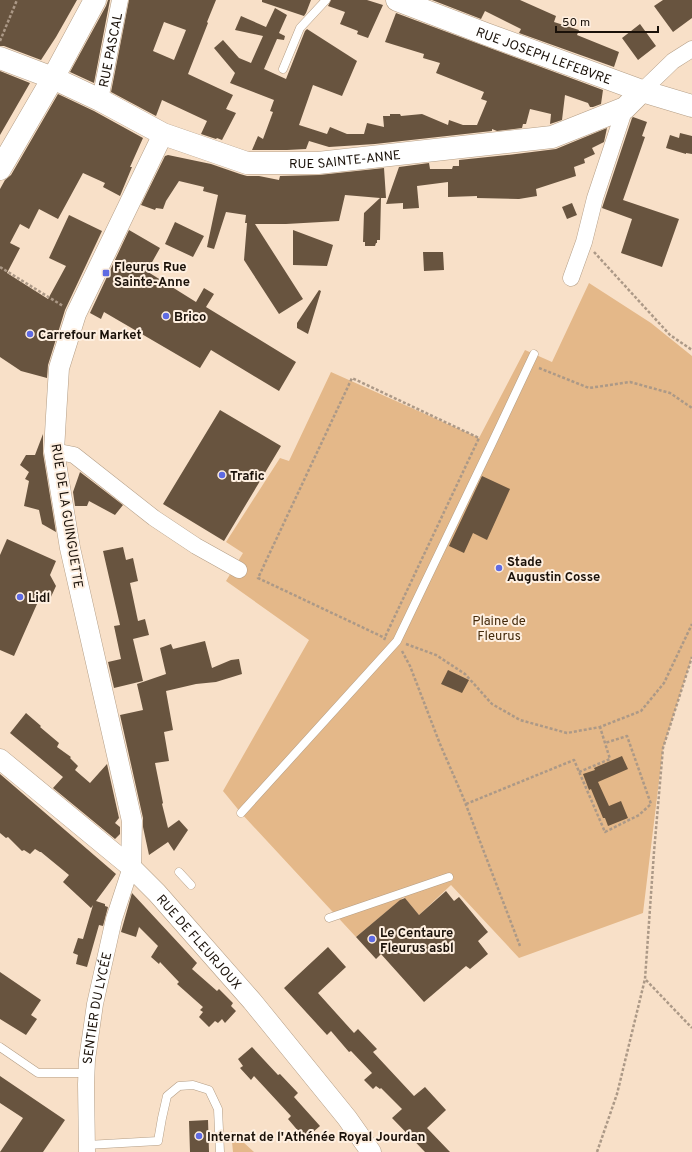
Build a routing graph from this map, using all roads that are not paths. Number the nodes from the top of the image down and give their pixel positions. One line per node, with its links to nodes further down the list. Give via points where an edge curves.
1 (95, 0): 8 (main road)
2 (120, 0): 10 (street, RUE PASCAL)
3 (326, 0): 7 (lane, via 300,28)
4 (397, 0): 9 (main road, RUE JOSEPH LEFEBVRE)
5 (692, 49): 9 (street, via 673,61)
6 (0, 58): 8 (main road, RUE SAINTE-ANNE)
7 (283, 69)
8 (53, 78): 10 (main road, RUE SAINTE-ANNE); 14 (main road)
9 (642, 91): 11 (main road, RUE JOSEPH LEFEBVRE); 12 (main road, RUE SAINTE-ANNE)
10 (100, 100): 13 (main road, RUE SAINTE-ANNE)
11 (692, 106)
12 (625, 108): 13 (main road, RUE SAINTE-ANNE, via 552,137 318,163 247,163); 15 (street)
13 (163, 134): 17 (street, RUE DE LA GUINGUETTE, via 76,314 59,368)
14 (0, 170)
15 (571, 278)
16 (534, 354): 20 (lane, via 397,641)
17 (54, 450): 18 (street, via 74,455 154,518); 21 (street, RUE DE LA GUINGUETTE, via 70,548 132,821)
18 (239, 570)
19 (0, 759): 21 (street, RUE DE FLEURJOUX)
20 (242, 813)
21 (131, 867): 27 (street, SENTIER DU LYCÉE, via 114,919 95,1004); 30 (street, RUE DE FLEURJOUX, via 247,995 347,1118)
22 (178, 872): 24 (lane)
23 (449, 877): 25 (lane)
24 (191, 885)
25 (328, 918)
26 (0, 1047): 27 (lane, via 38,1073)
27 (87, 1073): 28 (street, SENTIER DU LYCÉE)
28 (87, 1149): 29 (lane, via 158,1142 167,1096 179,1086 193,1085 209,1090 218,1109)
29 (220, 1152)
30 (371, 1152)

